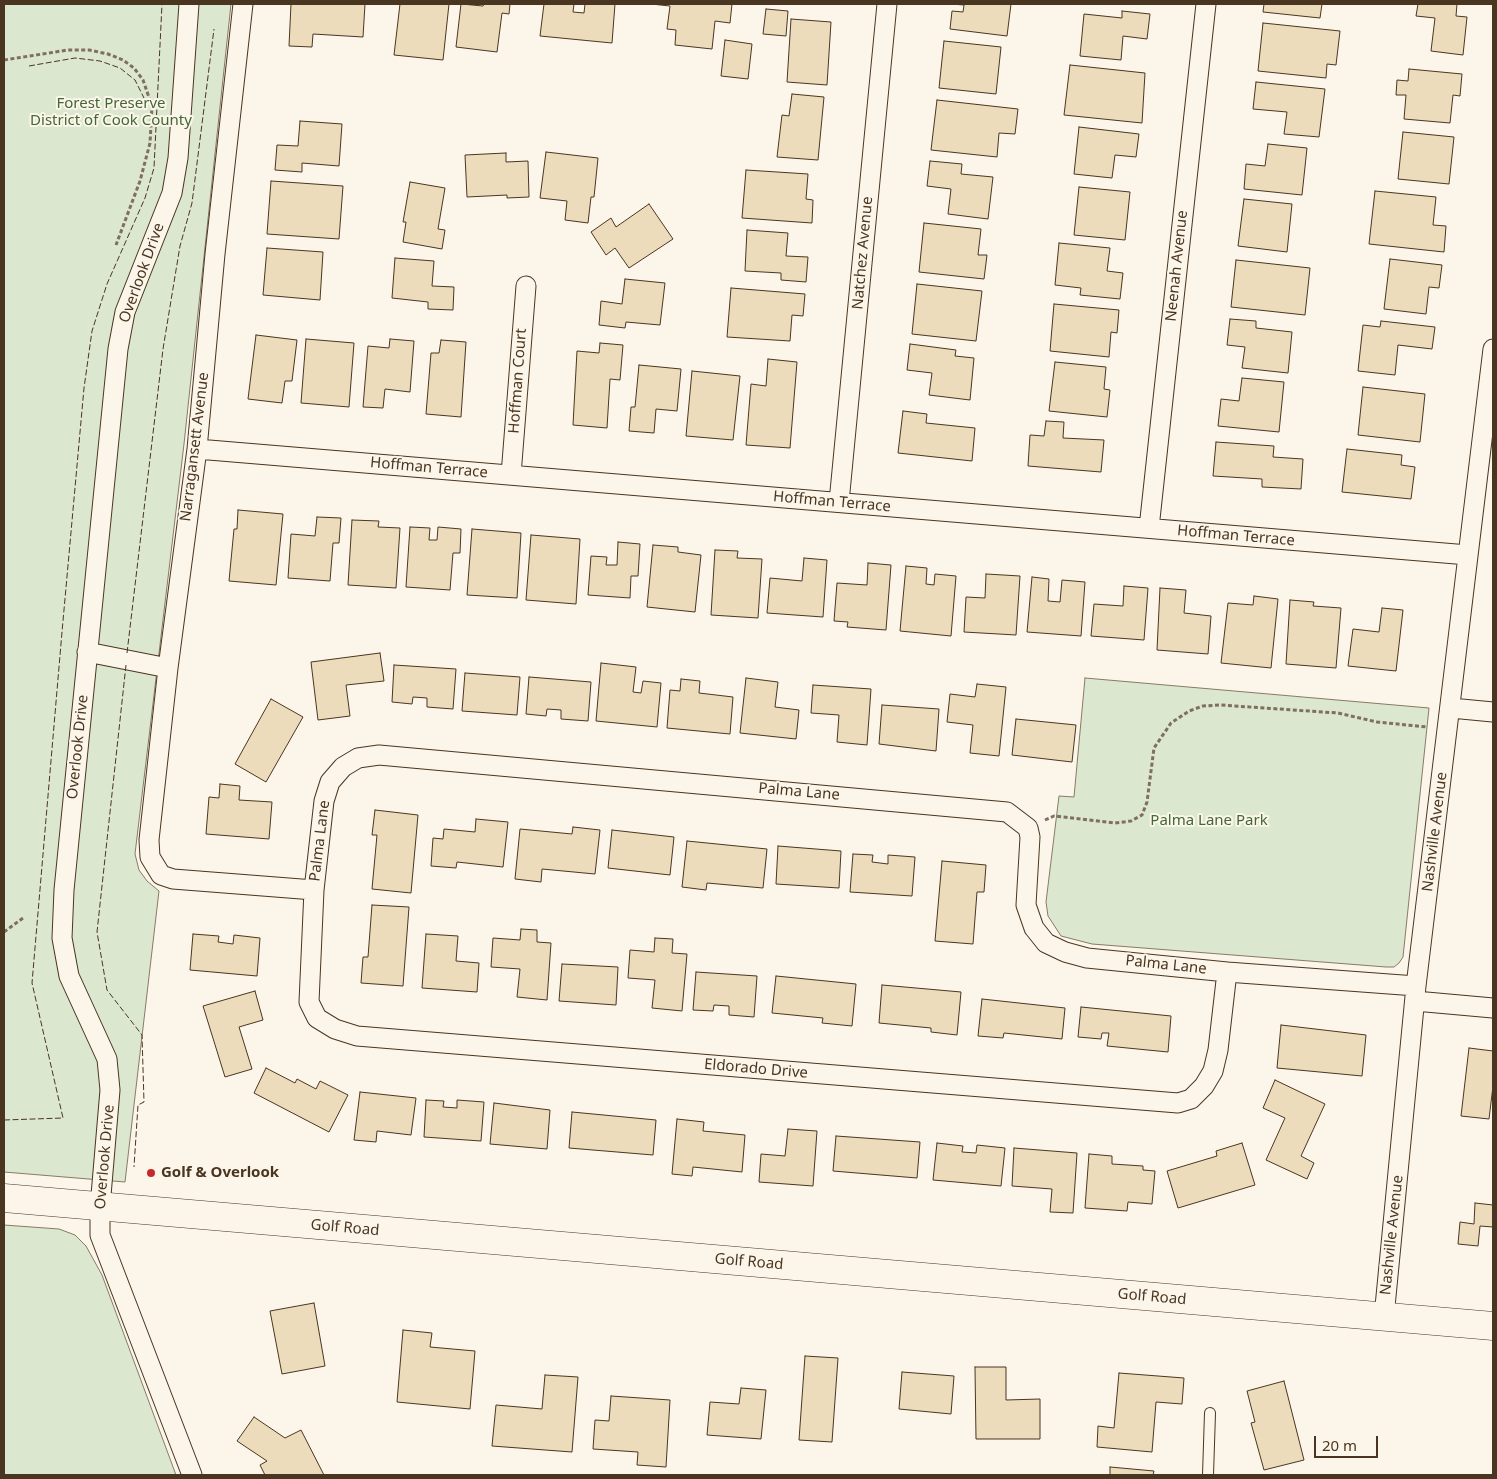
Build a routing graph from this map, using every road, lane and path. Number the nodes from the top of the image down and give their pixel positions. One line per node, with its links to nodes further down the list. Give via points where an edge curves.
1 (189, 4): 14 (street, Overlook Drive, via 178,158 172,193 125,312 118,348)
2 (243, 4): 9 (street, Narragansett Avenue)
3 (887, 4): 11 (street, Natchez Avenue)
4 (1206, 4): 12 (street, Neenah Avenue)
5 (4, 60): 6 (path, via 89,50 123,60 142,80 152,106 150,143 140,181)
6 (116, 245)
7 (526, 286): 10 (street, Hoffman Court)
8 (1493, 348): 13 (street, Nashville Avenue)
9 (196, 449): 10 (street, Hoffman Terrace); 15 (street, Narragansett Avenue)
10 (511, 475): 11 (street, Hoffman Terrace)
11 (839, 502): 12 (street, Hoffman Terrace)
12 (1149, 528): 13 (street, Hoffman Terrace)
13 (1468, 555): 16 (street, Nashville Avenue)
14 (87, 652): 15 (street); 28 (street, Overlook Drive, via 62,938 69,976 107,1059 109,1126)
15 (168, 668): 20 (street, Narragansett Avenue, via 149,840 150,857 155,868 160,875)
16 (1450, 708): 17 (street); 18 (street, Nashville Avenue)
17 (1493, 712)
18 (1448, 729): 19 (path, via 1377,722 1338,714 1220,704 1203,706 1171,723 1154,748 1147,802 1142,814 1131,821 1115,823 1054,816); 25 (street, Nashville Avenue)
19 (1028, 828): 21 (street, Palma Lane, via 1007,812 983,808 379,755 358,758 343,767 330,782 324,801); 24 (street, Palma Lane, via 1030,859 1026,905 1034,928 1046,943 1087,958)
20 (173, 879): 21 (street, Palma Lane)
21 (314, 890): 24 (street, Eldorado Drive, via 309,1002 317,1018 335,1029 357,1036 1178,1103 1191,1100 1212,1071 1218,1050)
22 (22, 918): 23 (path)
23 (4, 932)
24 (1226, 972): 25 (street, Palma Lane)
25 (1415, 993): 26 (street, Palma Lane); 29 (street, Nashville Avenue)
26 (1493, 1008)
27 (4, 1198): 28 (main road, Golf Road)
28 (100, 1207): 29 (main road, Golf Road); 32 (street, Overlook Drive, via 100,1235)
29 (1384, 1317): 30 (main road, Golf Road)
30 (1493, 1326)
31 (1210, 1413): 33 (lane)
32 (192, 1475)
33 (1208, 1475)

